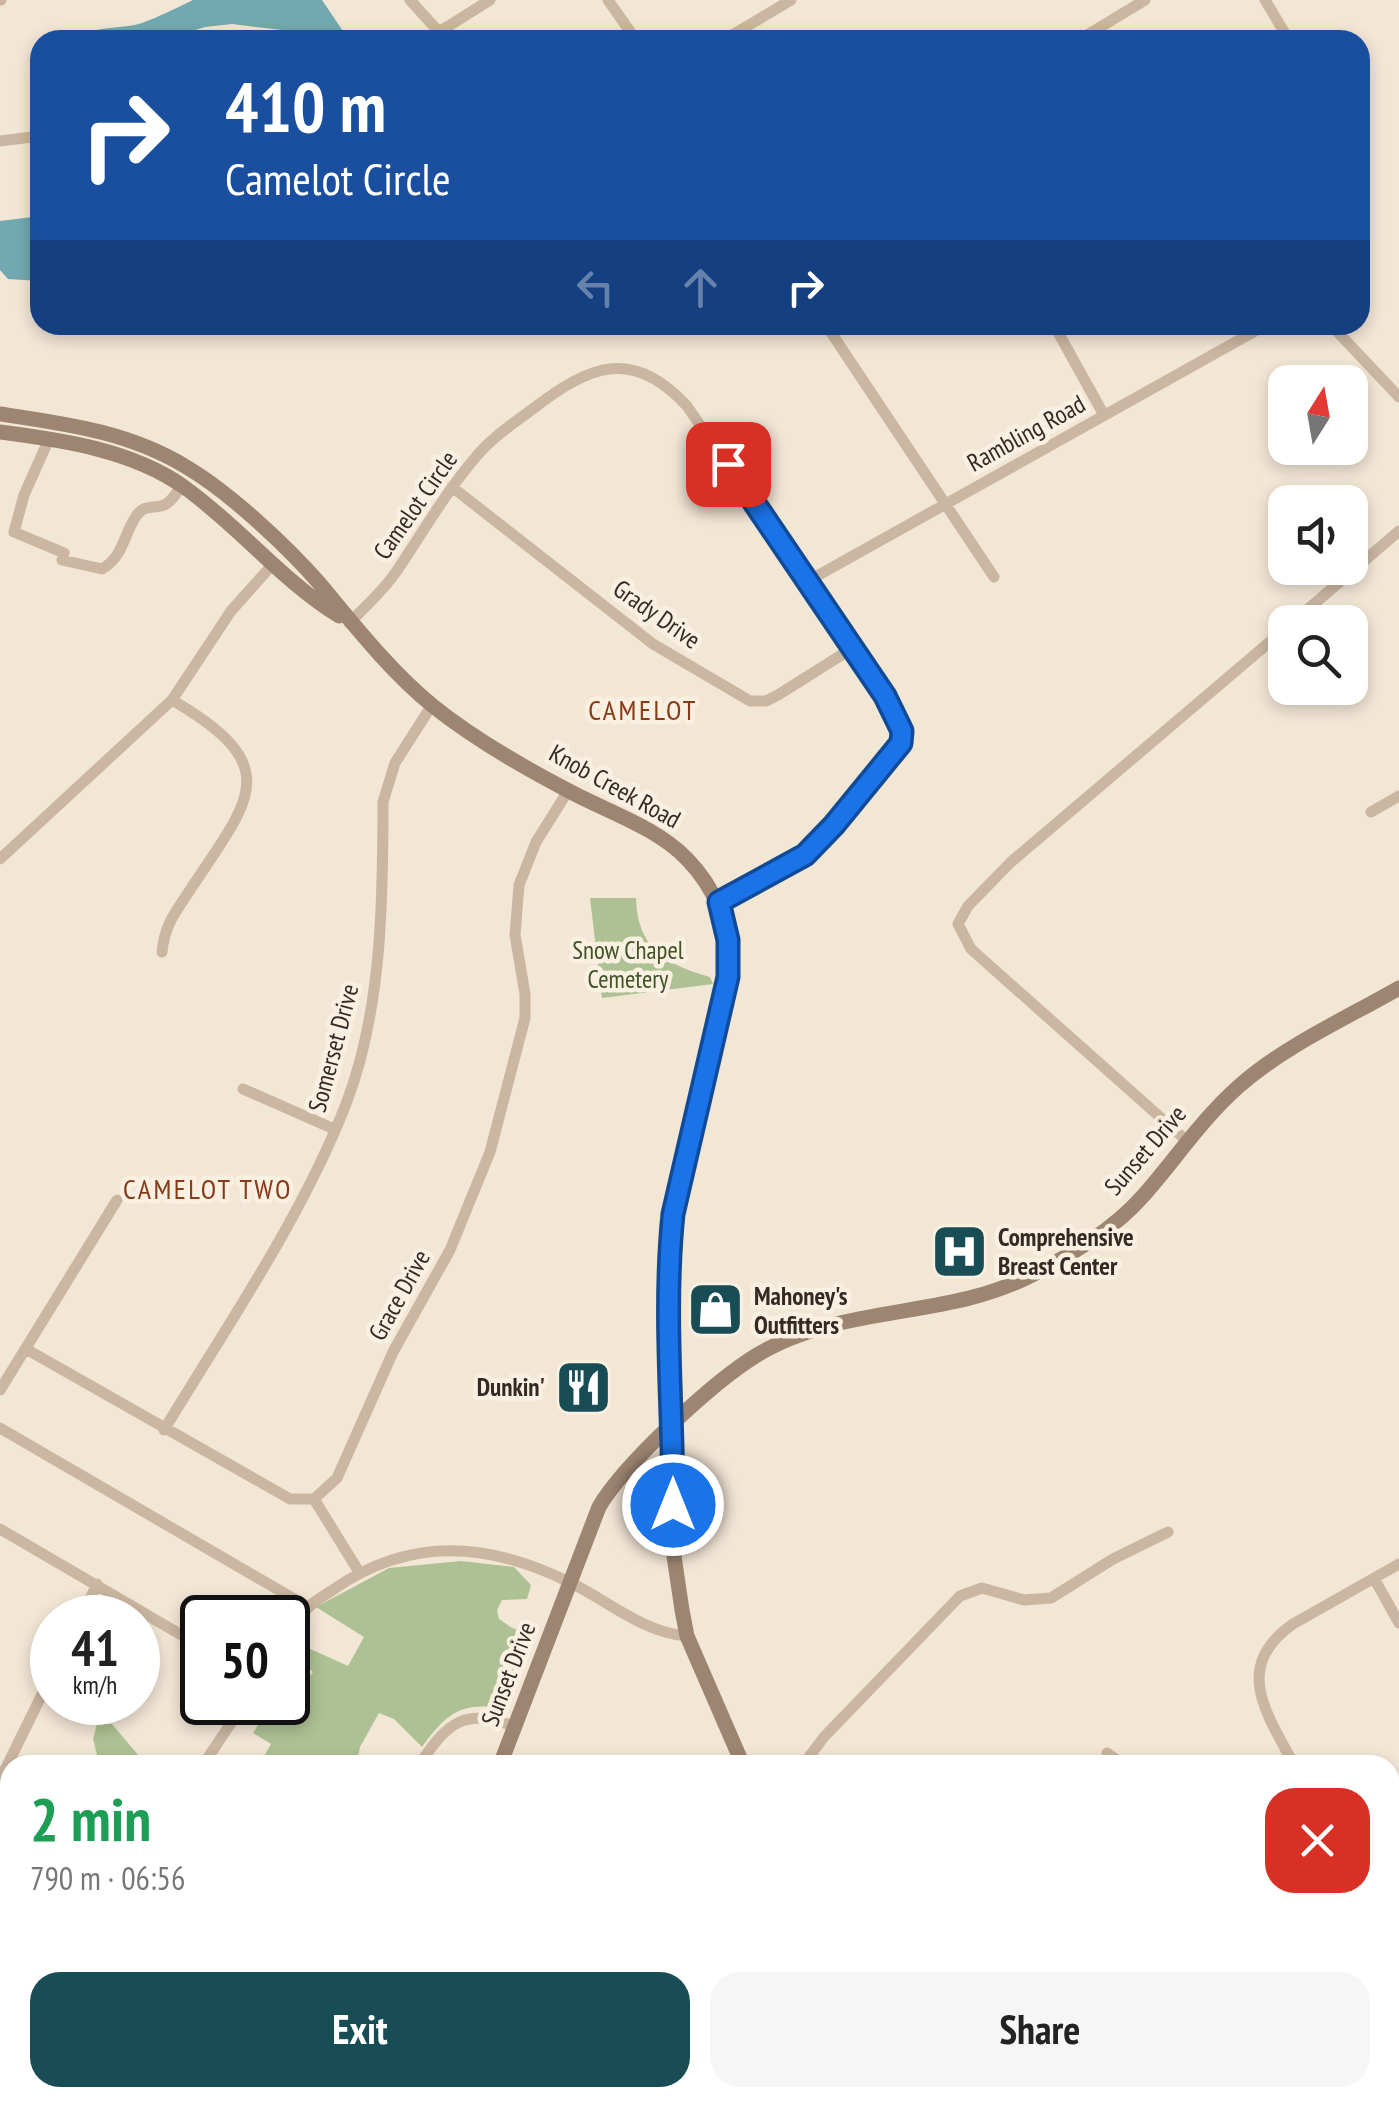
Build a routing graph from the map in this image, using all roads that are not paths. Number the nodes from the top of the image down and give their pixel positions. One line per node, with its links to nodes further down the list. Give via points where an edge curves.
1 (410, 0): 7 (street)
2 (490, 0): 8 (street)
3 (608, 0): 9 (street)
4 (790, 0): 10 (street)
5 (1145, 0): 11 (street)
6 (1264, 0): 12 (street)
7 (436, 30)
8 (449, 30)
9 (629, 30)
10 (740, 30)
11 (1096, 30)
12 (1283, 30)
13 (30, 137): 14 (street)
14 (0, 141)
15 (833, 335): 28 (street)
16 (1060, 335): 21 (street)
17 (1248, 335): 21 (street, Rambling Road)
18 (1341, 335): 19 (street)
19 (1399, 395)
20 (0, 414): 22 (main road, Knob Creek Road)
21 (1104, 415): 28 (street, Rambling Road)
22 (51, 422): 24 (main road); 25 (main road, Knob Creek Road, via 127,439)
23 (0, 432): 24 (main road, Knob Creek Road)
24 (49, 439): 26 (main road, Knob Creek Road, via 117,455); 26 (street, via 14,532 64,553 62,560 102,569 122,550 139,512 170,502)
25 (191, 470): 26 (main road); 29 (main road, Knob Creek Road)
26 (182, 485): 31 (main road, Knob Creek Road)
27 (452, 487): 33 (street, Camelot Circle, via 478,454 552,394 592,371 626,367 656,379 687,406); 36 (street, Camelot Circle, via 394,576); 38 (street, Grady Drive, via 653,644 750,702 766,701)
28 (946, 504): 32 (street); 33 (street, Rambling Road)
29 (264, 530): 31 (main road, via 274,550); 34 (main road, Knob Creek Road)
30 (1399, 531): 35 (street)
31 (272, 566): 34 (main road, via 297,568); 36 (main road, Knob Creek Road); 39 (street, via 231,611)
32 (994, 577)
33 (808, 581): 38 (street, Camelot Circle)
34 (318, 582): 36 (main road, Knob Creek Road)
35 (1313, 605)
36 (350, 623): 40 (main road, Knob Creek Road)
37 (1268, 644): 50 (street, via 1011,862 958,924 971,948)
38 (851, 649): 45 (street, Camelot Circle, via 895,713 901,743 805,855)
39 (172, 700): 44 (street); 46 (street, via 241,754 248,783 239,816 165,928)
40 (432, 705): 41 (main road, Knob Creek Road); 49 (street, Somerset Drive, via 387,782 372,1005)
41 (568, 791): 45 (main road, Knob Creek Road, via 679,851); 57 (street, Grace Drive, via 519,885 515,935 525,1018 490,1152 450,1250 337,1478)
42 (1399, 796): 43 (street)
43 (1371, 812)
44 (0, 859)
45 (719, 902): 54 (main road, Knob Creek Road, via 728,977 669,1252)
46 (162, 952)
47 (1399, 988): 50 (main road, Sunset Drive, via 1255,1072)
48 (244, 1089): 49 (street)
49 (334, 1128): 56 (street, Somerset Drive, via 306,1193)
50 (1187, 1140): 54 (main road, Sunset Drive, via 1140,1199 1058,1261 988,1294 814,1330 759,1354)
51 (117, 1200): 52 (street)
52 (26, 1349): 53 (street); 56 (street)
53 (0, 1390)
54 (673, 1426): 63 (main road, Sunset Drive, via 612,1486); 70 (main road, Knob Creek Road, via 674,1556)
55 (0, 1428): 66 (street)
56 (164, 1430): 57 (street, via 276,1494)
57 (314, 1499): 61 (street)
58 (0, 1529): 64 (street)
59 (1168, 1532): 80 (street, via 1052,1598 1024,1600 982,1588 960,1596)
60 (1399, 1564): 62 (street)
61 (359, 1572): 63 (street, via 402,1554 448,1550 516,1560); 67 (street)
62 (1375, 1580): 68 (street); 82 (street, via 1292,1624 1264,1657 1259,1699)
63 (569, 1582): 70 (street, via 662,1634); 73 (main road, Sunset Drive)
64 (97, 1584): 65 (street); 69 (street)
65 (92, 1595)
66 (287, 1595)
67 (310, 1606)
68 (1399, 1622)
69 (180, 1634)
70 (688, 1636): 79 (main road, Knob Creek Road)
71 (30, 1719): 75 (street)
72 (230, 1725): 76 (street)
73 (516, 1727): 77 (street, via 480,1716 466,1719 438,1736); 78 (main road, Sunset Drive)
74 (1107, 1753): 81 (street)
75 (12, 1755)
76 (210, 1755)
77 (425, 1755)
78 (504, 1755)
79 (739, 1755)
80 (811, 1755)
81 (1110, 1755)
82 (1289, 1755)

